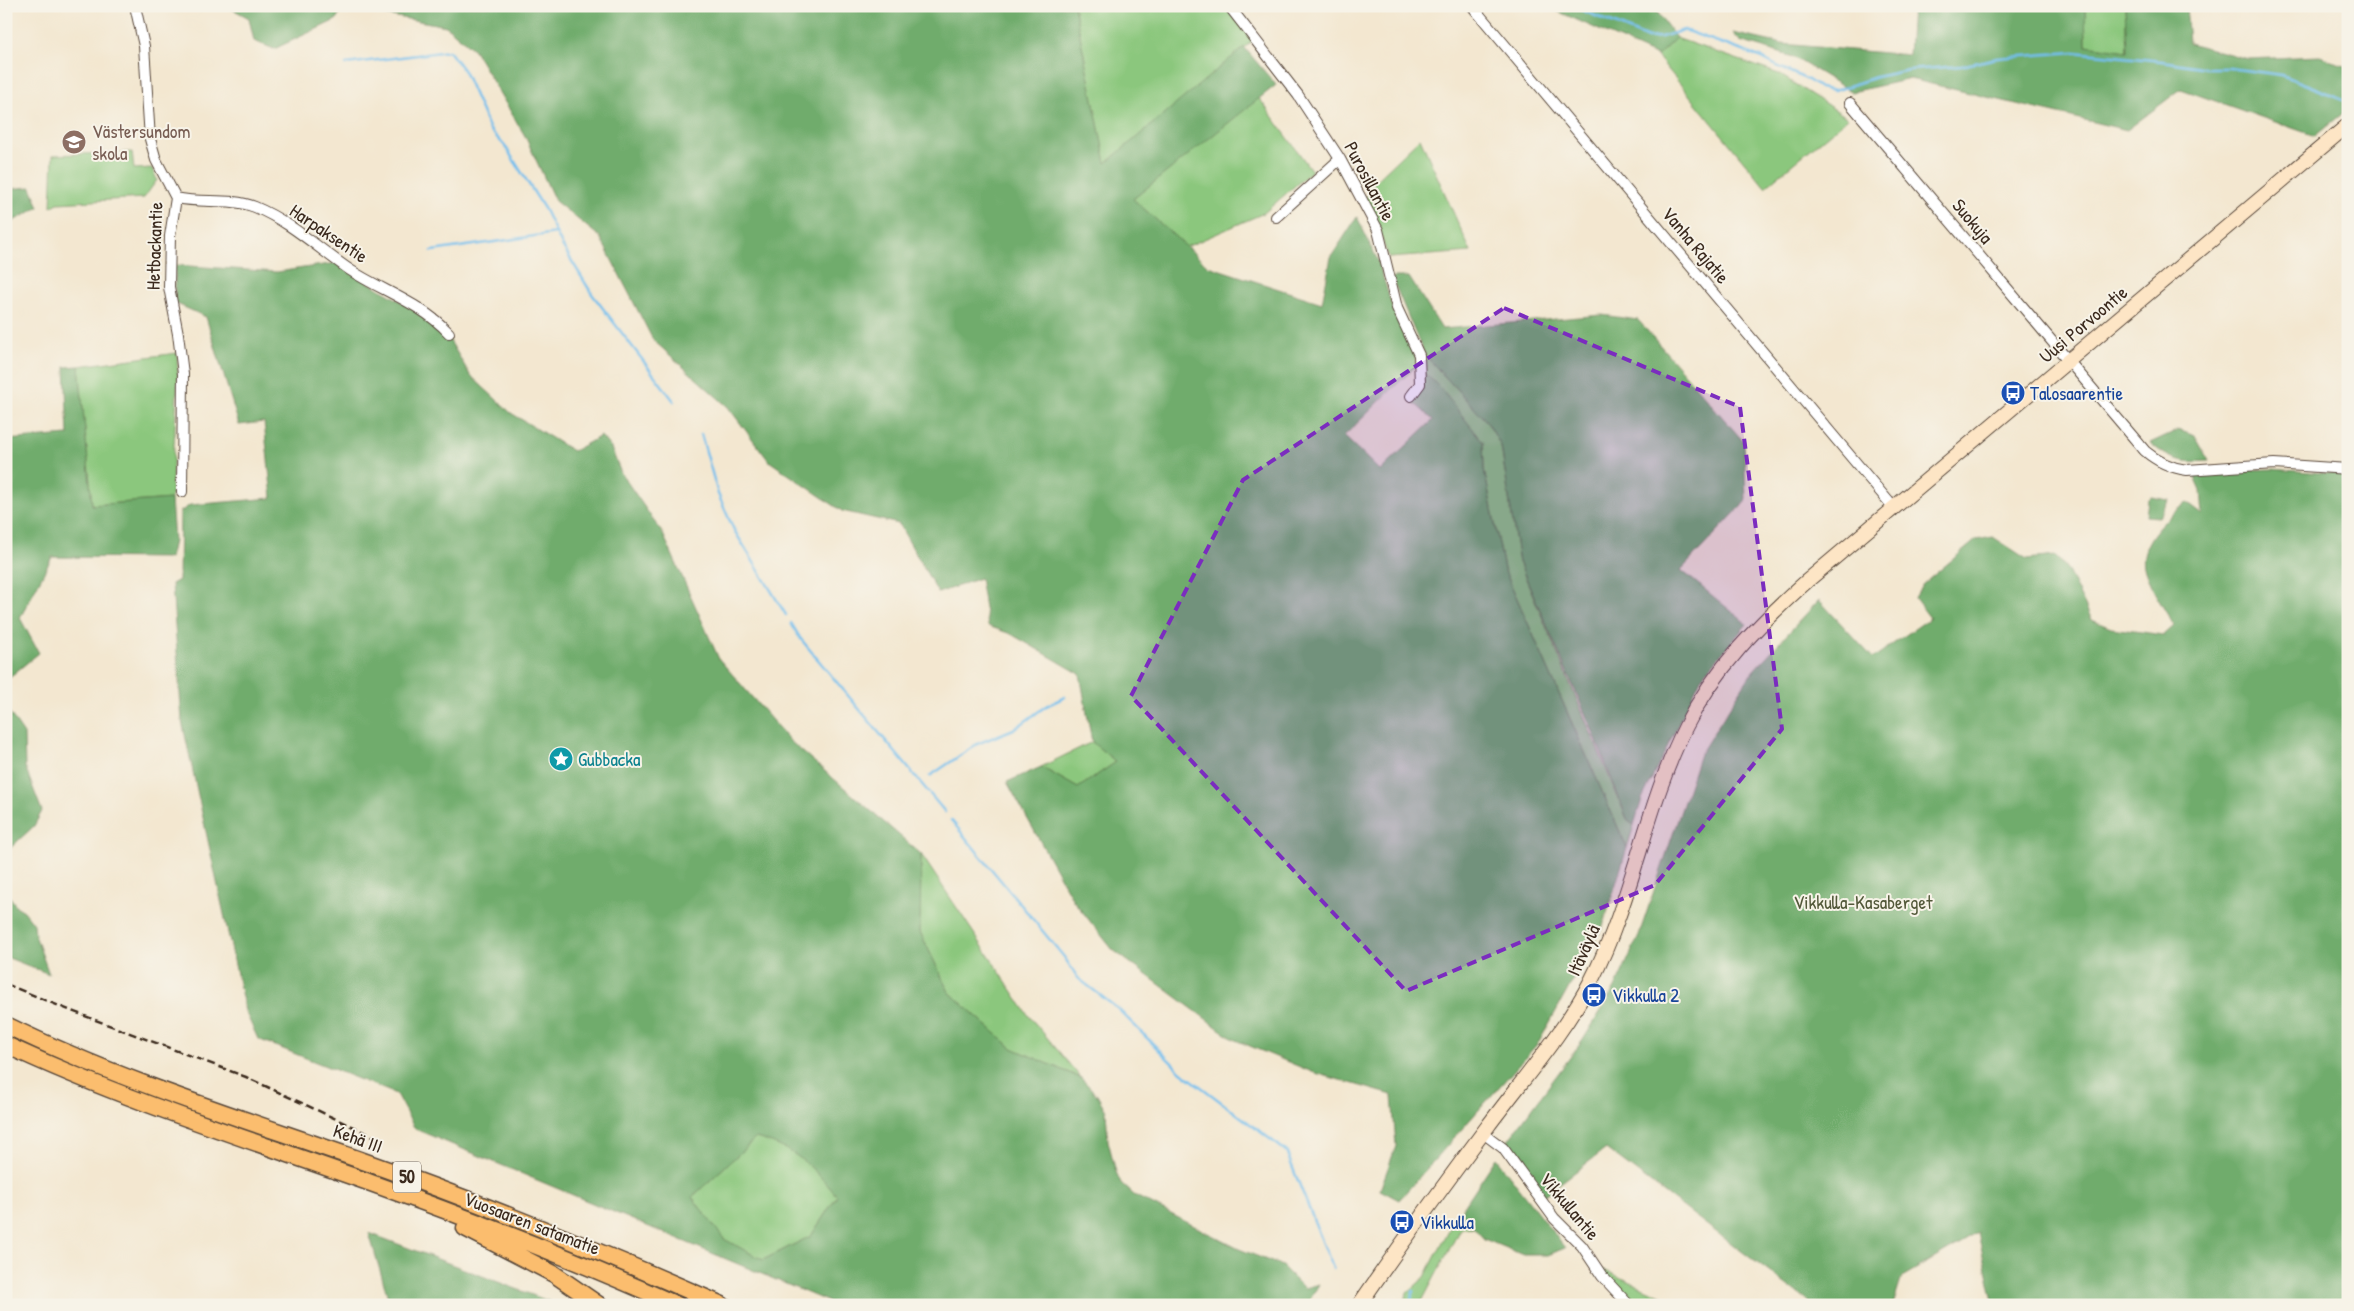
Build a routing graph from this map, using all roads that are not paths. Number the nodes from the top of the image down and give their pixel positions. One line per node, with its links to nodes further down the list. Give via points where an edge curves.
1 (135, 6): 7 (street, Hetbackantie, via 144,46 150,139 156,160)
2 (1229, 6): 6 (street, Purosillantie, via 1298,95)
3 (1472, 6): 14 (street, Vanha Rajatie)
4 (1850, 103): 10 (street, Suokuja)
5 (2348, 125): 10 (main road, Uusi Porvoontie)
6 (1340, 159): 8 (street); 11 (street, Purosillantie, via 1378,230 1397,308 1420,356 1420,384)
7 (176, 198): 9 (street, Harpaksentie, via 244,204 270,215 350,270 430,315); 13 (street, Hetbackantie, via 170,236 169,287 183,374)
8 (1276, 217)
9 (449, 333)
10 (2069, 360): 12 (street, via 2145,451 2165,465 2187,470 2274,464); 14 (main road, Uusi Porvoontie)
11 (1411, 396)
12 (2348, 469)
13 (182, 492)
14 (1894, 508): 15 (main road, Uusi Porvoontie)
15 (1797, 590): 18 (main road, Itäväylä, via 1732,656 1690,717 1670,760 1614,928 1591,980 1559,1031)
16 (6, 1025): 22 (highway, Kehä III / 50, via 129,1078 471,1200)
17 (6, 1045): 19 (highway, Kehä III / 50, via 182,1117)
18 (1483, 1133): 23 (main road, Itäväylä); 24 (street, Vikkullantie, via 1503,1148 1548,1210 1582,1246 1602,1276)
19 (371, 1183): 20 (highway, via 392,1199 454,1222 510,1250 554,1274); 21 (highway, Vuosaaren satamatie, via 533,1244)
20 (599, 1305)
21 (676, 1305)
22 (722, 1305)
23 (1359, 1305)
24 (1629, 1305)

